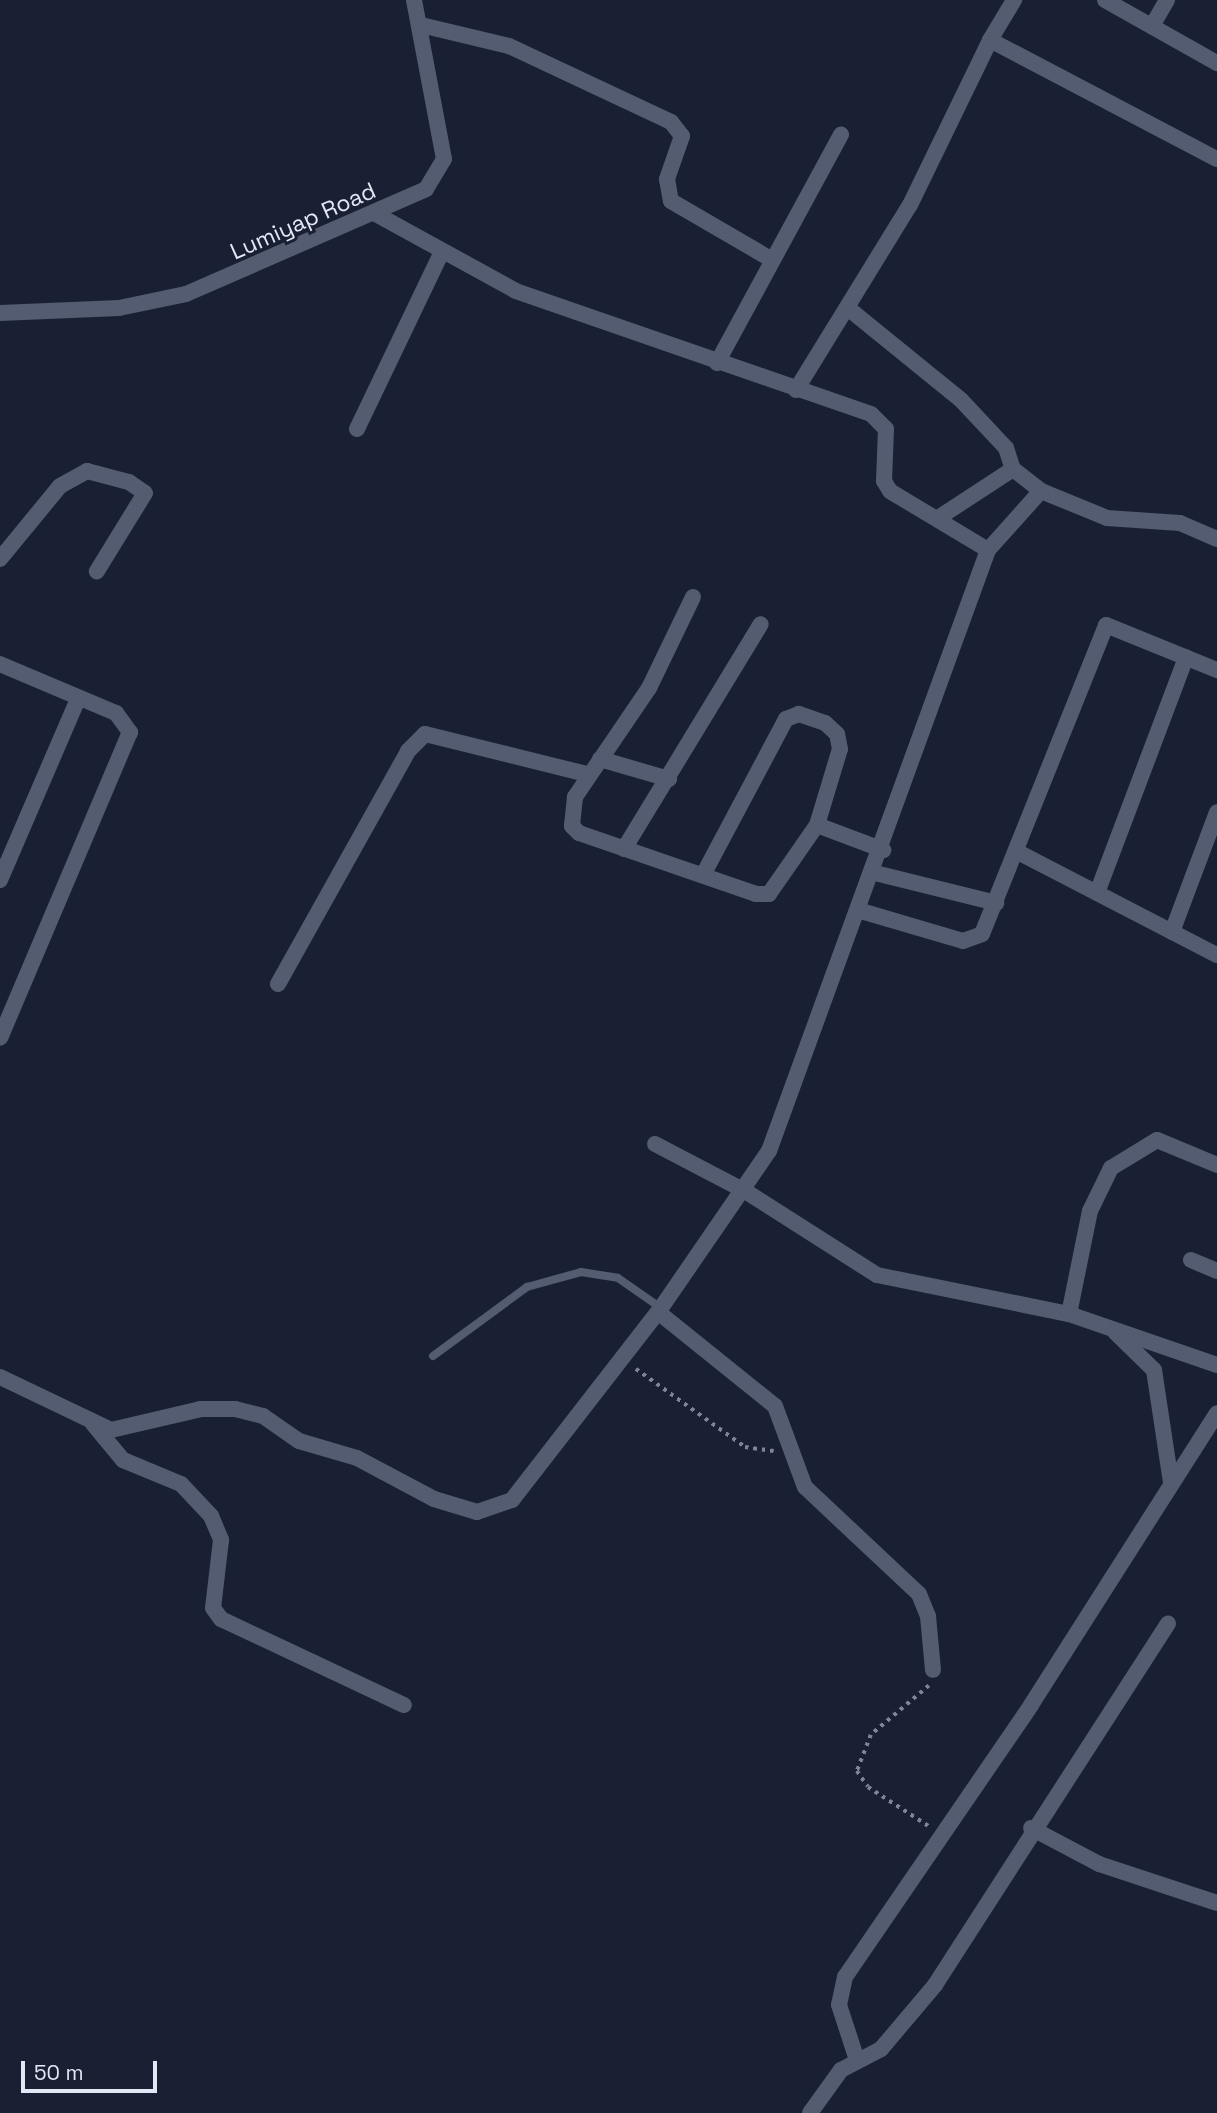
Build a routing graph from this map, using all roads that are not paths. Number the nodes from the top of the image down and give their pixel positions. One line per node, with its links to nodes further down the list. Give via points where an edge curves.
1 (414, 0): 5 (street, Lumiyap Road)
2 (1014, 0): 7 (street)
3 (1105, 0): 6 (street)
4 (1167, 0): 6 (street)
5 (421, 26): 11 (street, Lumiyap Road, via 442,129 443,170 426,189); 13 (street, via 509,46 671,122 682,136 667,179 671,201)
6 (1152, 26): 8 (street)
7 (990, 40): 10 (street); 14 (street, via 910,205)
8 (1217, 63)
9 (841, 135): 13 (street)
10 (1217, 159)
11 (376, 214): 12 (street); 15 (street, Lumiyap Road, via 186,294 119,308)
12 (441, 254): 16 (street, via 516,291); 18 (street)
13 (769, 258): 16 (street)
14 (849, 309): 17 (street); 19 (street, via 994,430)
15 (2, 316)
16 (717, 363): 17 (street)
17 (796, 390): 21 (street, via 880,420 888,449 884,481 900,499)
18 (357, 429)
19 (1013, 469): 20 (street); 21 (street)
20 (1041, 491): 22 (street, via 1107,518 1180,523); 23 (street)
21 (938, 518): 23 (street)
22 (1217, 539)
23 (988, 550): 38 (street)
24 (0, 559): 25 (street, via 60,485 86,471 129,482 145,493)
25 (96, 571)
26 (693, 597): 32 (street, via 649,688)
27 (761, 624): 34 (street)
28 (1186, 657): 30 (street); 39 (street, via 1106,625); 43 (street)
29 (0, 664): 31 (street)
30 (1217, 670)
31 (78, 699): 42 (street); 49 (street, via 128,722 127,751)
32 (600, 759): 33 (street); 34 (street)
33 (587, 774): 37 (street, via 575,797 572,826); 48 (street, via 425,734 408,751)
34 (669, 779): 37 (street)
35 (1217, 812): 46 (street)
36 (817, 825): 38 (street); 41 (street, via 769,894); 41 (street, via 840,749 825,723 799,713 778,728)
37 (625, 849): 41 (street)
38 (883, 850): 40 (street)
39 (1016, 851): 43 (street); 44 (street)
40 (875, 873): 44 (street); 45 (street)
41 (703, 875)
42 (0, 880)
43 (1097, 893): 46 (street)
44 (996, 903): 45 (street, via 971,942)
45 (861, 911): 52 (street, via 769,1151)
46 (1172, 932): 47 (street)
47 (1217, 955)
48 (278, 984)
49 (0, 1038)
50 (655, 1144): 52 (street)
51 (1217, 1165): 56 (street, via 1157,1140 1111,1168 1090,1211)
52 (745, 1191): 55 (street); 56 (street, via 877,1275)
53 (1191, 1260): 54 (street)
54 (1217, 1271)
55 (660, 1310): 58 (lane, via 618,1278 581,1272 527,1287); 62 (street, via 512,1500 494,1511 434,1499 357,1458 299,1441 263,1416 235,1409 201,1409 129,1430); 65 (street, via 775,1406 786,1448 805,1487 832,1518 919,1594 928,1616)
56 (1069, 1314): 57 (street)
57 (1112, 1329): 59 (street); 63 (street, via 1154,1370)
58 (433, 1356)
59 (1217, 1365)
60 (0, 1377): 62 (street)
61 (1217, 1413): 63 (street)
62 (93, 1424): 66 (street, via 124,1460 180,1483 211,1516 221,1540 213,1608 221,1619)
63 (1171, 1482): 69 (street, via 943,1836 845,1978 839,2005)
64 (1168, 1624): 67 (street)
65 (933, 1670)
66 (404, 1705)
67 (1031, 1828): 68 (street, via 1099,1864); 69 (street, via 935,1985 881,2049)
68 (1217, 1903)
69 (857, 2060): 70 (street, via 841,2070)
70 (810, 2113)

